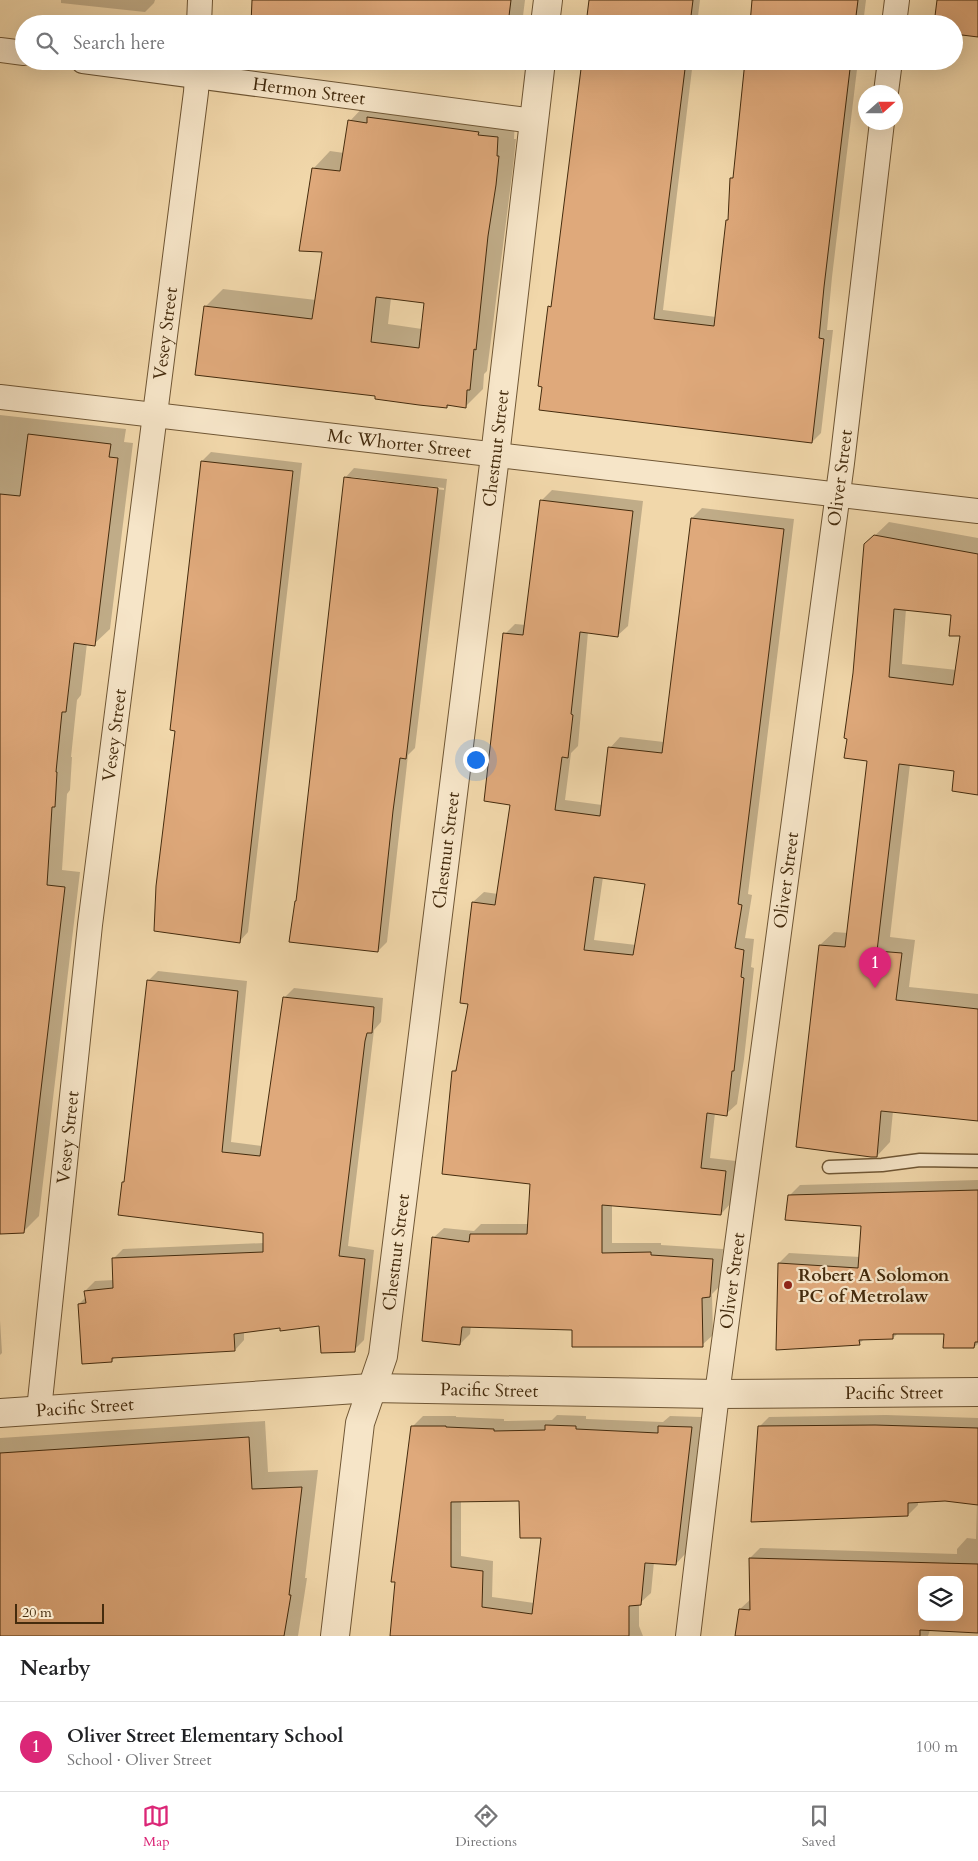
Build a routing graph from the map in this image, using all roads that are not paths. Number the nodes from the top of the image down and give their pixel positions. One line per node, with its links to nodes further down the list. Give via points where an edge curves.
1 (200, 0): 4 (street)
2 (548, 0): 5 (street)
3 (897, 0): 6 (street)
4 (199, 15)
5 (546, 15)
6 (895, 15)
7 (0, 50): 8 (street)
8 (15, 52)
9 (198, 70): 17 (street, Vesey Street)
10 (204, 70): 14 (street, Hermon Street)
11 (540, 70): 14 (street, Chestnut Street)
12 (889, 70): 13 (street)
13 (887, 85)
14 (534, 121): 18 (street, Chestnut Street)
15 (881, 130): 19 (street, Oliver Street)
16 (0, 397): 17 (street, Mc Whorter Street)
17 (155, 415): 18 (street, Mc Whorter Street); 26 (street, Vesey Street, via 90,925)
18 (495, 456): 19 (street, Mc Whorter Street); 23 (street, Chestnut Street, via 383,1356)
19 (838, 494): 20 (street, Mc Whorter Street); 25 (street, Oliver Street)
20 (978, 511)
21 (978, 1161): 22 (lane, via 920,1160)
22 (829, 1167)
23 (371, 1388): 25 (street, Pacific Street); 26 (street, Pacific Street); 28 (street, Chestnut Street, via 359,1429)
24 (978, 1392): 25 (street, Pacific Street)
25 (717, 1394): 29 (street, Oliver Street)
26 (39, 1410): 27 (street, Pacific Street)
27 (0, 1413)
28 (335, 1636)
29 (688, 1636)

